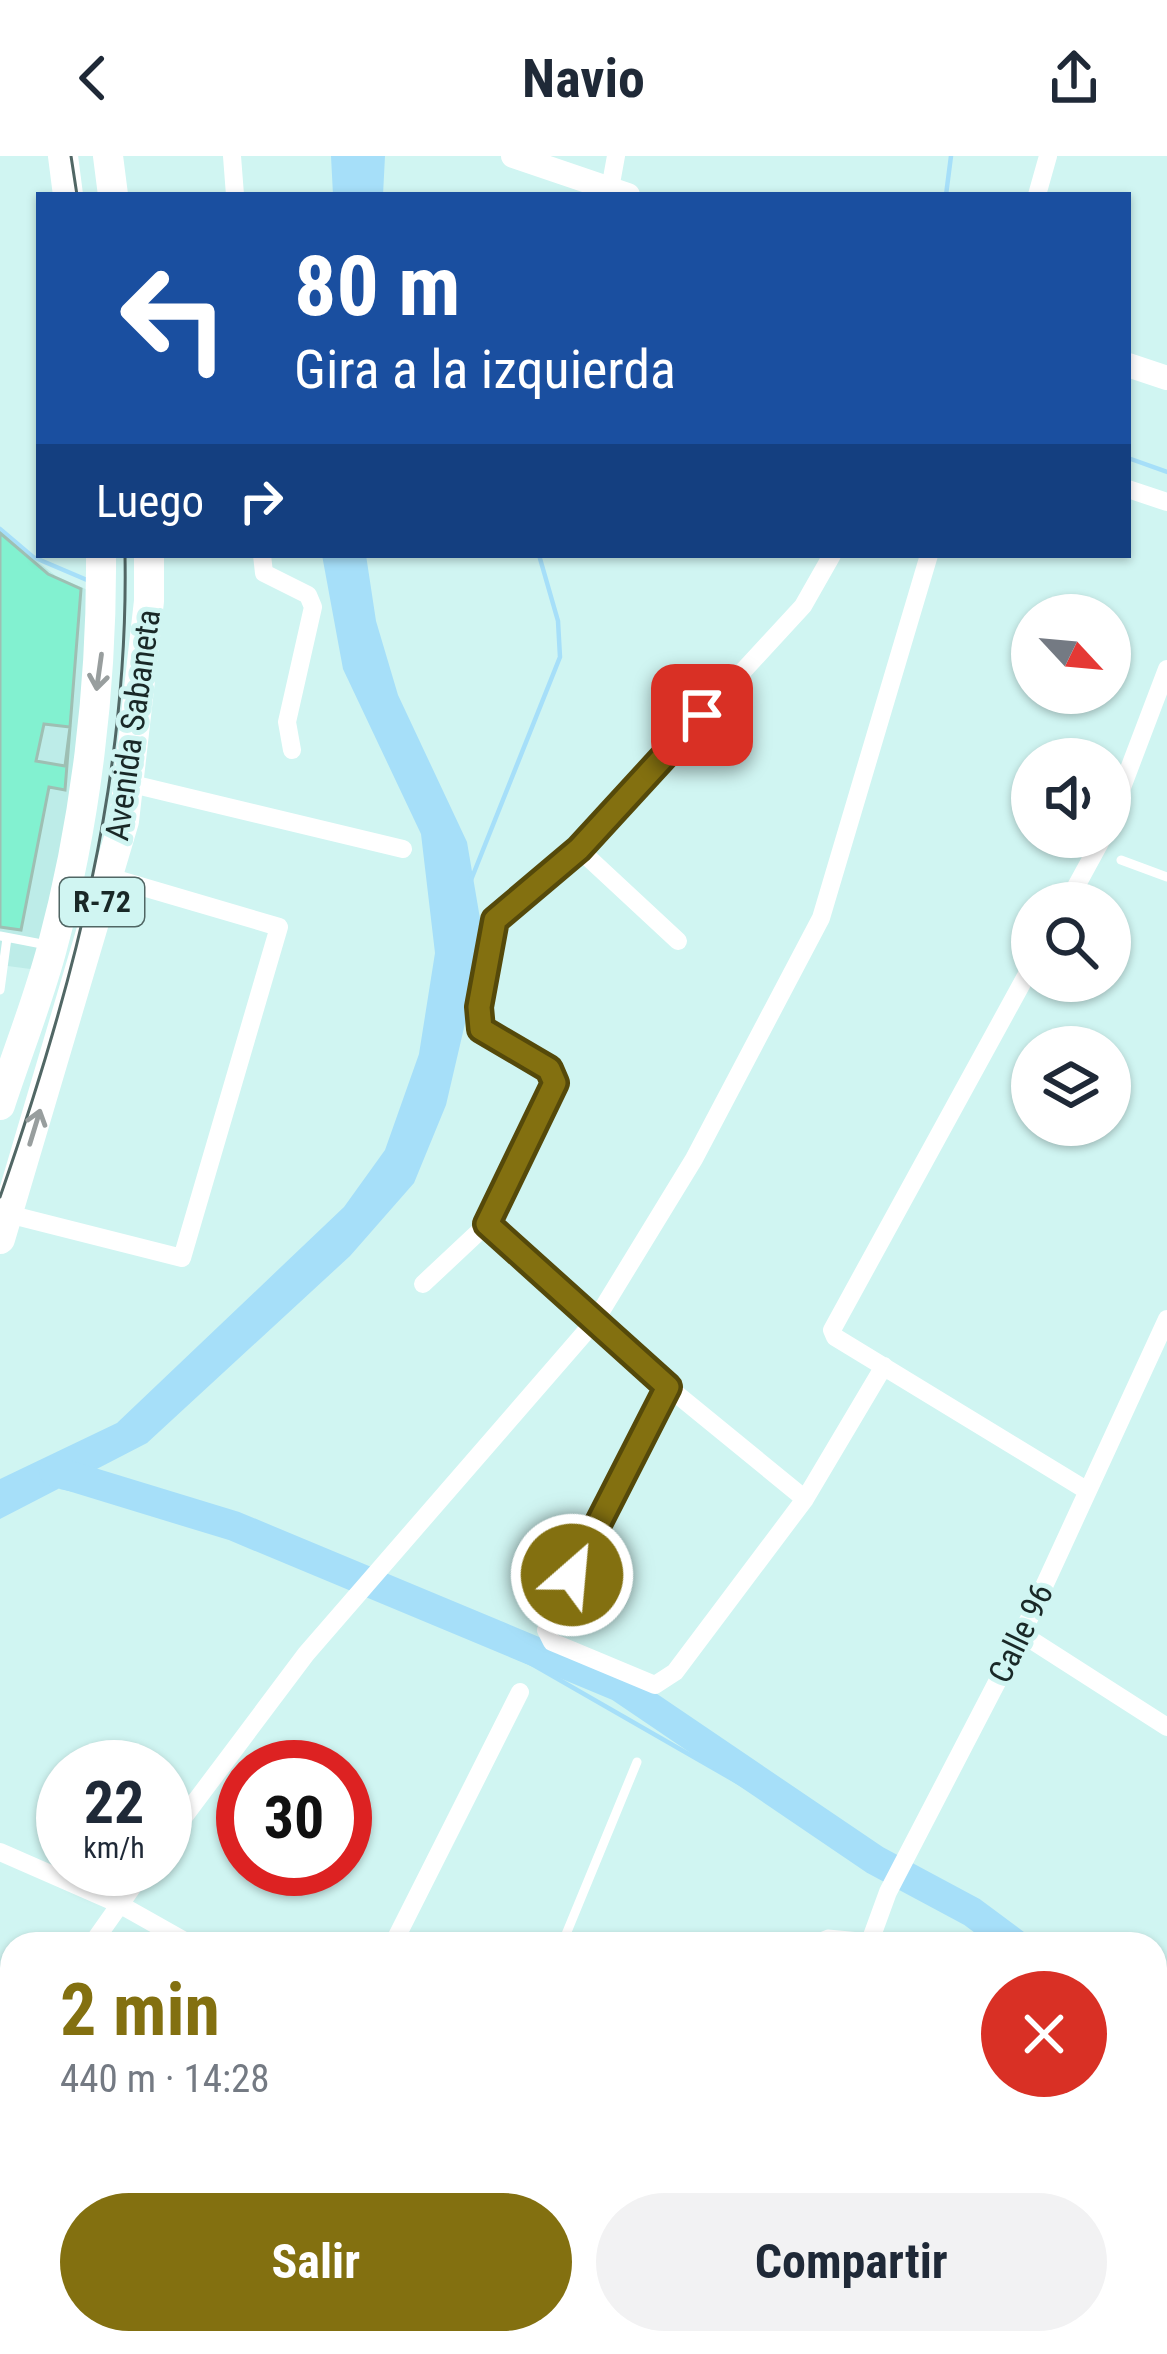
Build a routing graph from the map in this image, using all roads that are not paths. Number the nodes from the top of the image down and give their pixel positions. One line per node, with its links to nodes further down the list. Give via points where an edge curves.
1 (63, 156): 7 (main road)
2 (108, 156): 8 (main road)
3 (232, 156): 9 (street)
4 (513, 156): 10 (street)
5 (616, 156): 10 (street)
6 (1048, 156): 11 (street)
7 (68, 192)
8 (113, 192)
9 (235, 192)
10 (619, 192)
11 (1038, 192)
12 (1131, 366): 13 (street)
13 (1167, 378)
14 (1131, 490): 15 (street)
15 (1167, 502)
16 (100, 558): 32 (main road, Avenida Sabaneta / R-72, one-way to 32, via 101,650)
17 (148, 558): 24 (main road, Avenida Sabaneta / R-72)
18 (262, 558): 22 (street, via 264,573 299,589 313,608 287,722)
19 (830, 558): 26 (street, via 803,606)
20 (928, 558): 41 (street, via 821,918 694,1159)
21 (1167, 669): 23 (street)
22 (292, 750)
23 (1131, 764)
24 (128, 783): 25 (street); 28 (main road, Avenida Sabaneta / R-72)
25 (403, 849)
26 (579, 849): 31 (street); 37 (street, via 495,920 481,1029 549,1069 555,1083)
27 (1120, 860): 29 (lane)
28 (109, 877): 38 (main road, Avenida Sabaneta / R-72, one-way to 28); 38 (street, via 279,927 182,1258)
29 (1167, 877)
30 (3, 937): 32 (lane); 33 (lane)
31 (678, 941)
32 (52, 946): 35 (main road, Avenida Sabaneta / R-72)
33 (0, 990)
34 (1011, 1002): 42 (street, via 833,1320 835,1337)
35 (5, 1075): 36 (main road, Avenida Sabaneta / R-72)
36 (0, 1106)
37 (487, 1224): 39 (street); 41 (street)
38 (4, 1227)
39 (423, 1284)
40 (1167, 1318): 44 (street, Calle 96)
41 (595, 1321): 43 (street); 50 (street, via 350,1603)
42 (884, 1366): 44 (street); 45 (street)
43 (668, 1387): 45 (street); 45 (street, via 553,1613 546,1630 552,1642 655,1685 675,1672)
44 (1086, 1490): 46 (street, Calle 96)
45 (805, 1499)
46 (1022, 1634): 48 (street); 58 (street, Calle 96)
47 (520, 1692): 56 (street)
48 (1167, 1727)
49 (637, 1762): 57 (lane)
50 (192, 1807)
51 (0, 1852): 53 (street)
52 (125, 1896): 53 (street)
53 (119, 1904): 54 (street); 55 (street)
54 (100, 1932)
55 (169, 1932)
56 (398, 1932)
57 (567, 1932)
58 (873, 1932)

